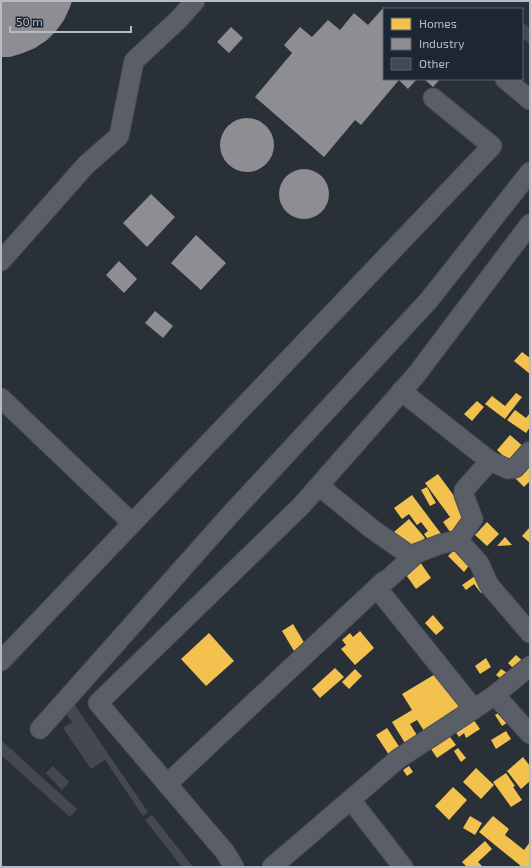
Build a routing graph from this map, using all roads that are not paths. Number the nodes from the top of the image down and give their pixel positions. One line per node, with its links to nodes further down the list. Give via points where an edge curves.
1 (195, 1): 7 (street, via 134,61 119,136 86,165)
2 (506, 80): 4 (street)
3 (433, 98): 13 (street, via 492,146)
4 (530, 100)
5 (530, 172): 22 (street, via 429,300 229,516)
6 (530, 224): 8 (street)
7 (1, 262)
8 (401, 391): 11 (street); 12 (street)
9 (1, 398): 13 (street)
10 (530, 452): 11 (street, via 515,468 508,469)
11 (490, 461): 14 (street, via 464,490 473,519)
12 (319, 486): 15 (street, via 372,529); 24 (street, via 98,703)
13 (132, 523): 18 (street)
14 (458, 540): 15 (street, via 441,544); 17 (street, via 479,563 489,585)
15 (412, 557): 16 (street)
16 (376, 588): 21 (street); 24 (street)
17 (530, 633)
18 (1, 661)
19 (530, 666): 20 (street)
20 (495, 695): 21 (street); 23 (street)
21 (474, 709): 25 (street, via 398,759)
22 (40, 729)
23 (530, 734)
24 (167, 784): 26 (street, via 225,852)
25 (351, 800): 27 (street); 28 (street)
26 (234, 867)
27 (272, 867)
28 (403, 867): 29 (street, via 409,861)
29 (416, 867)

